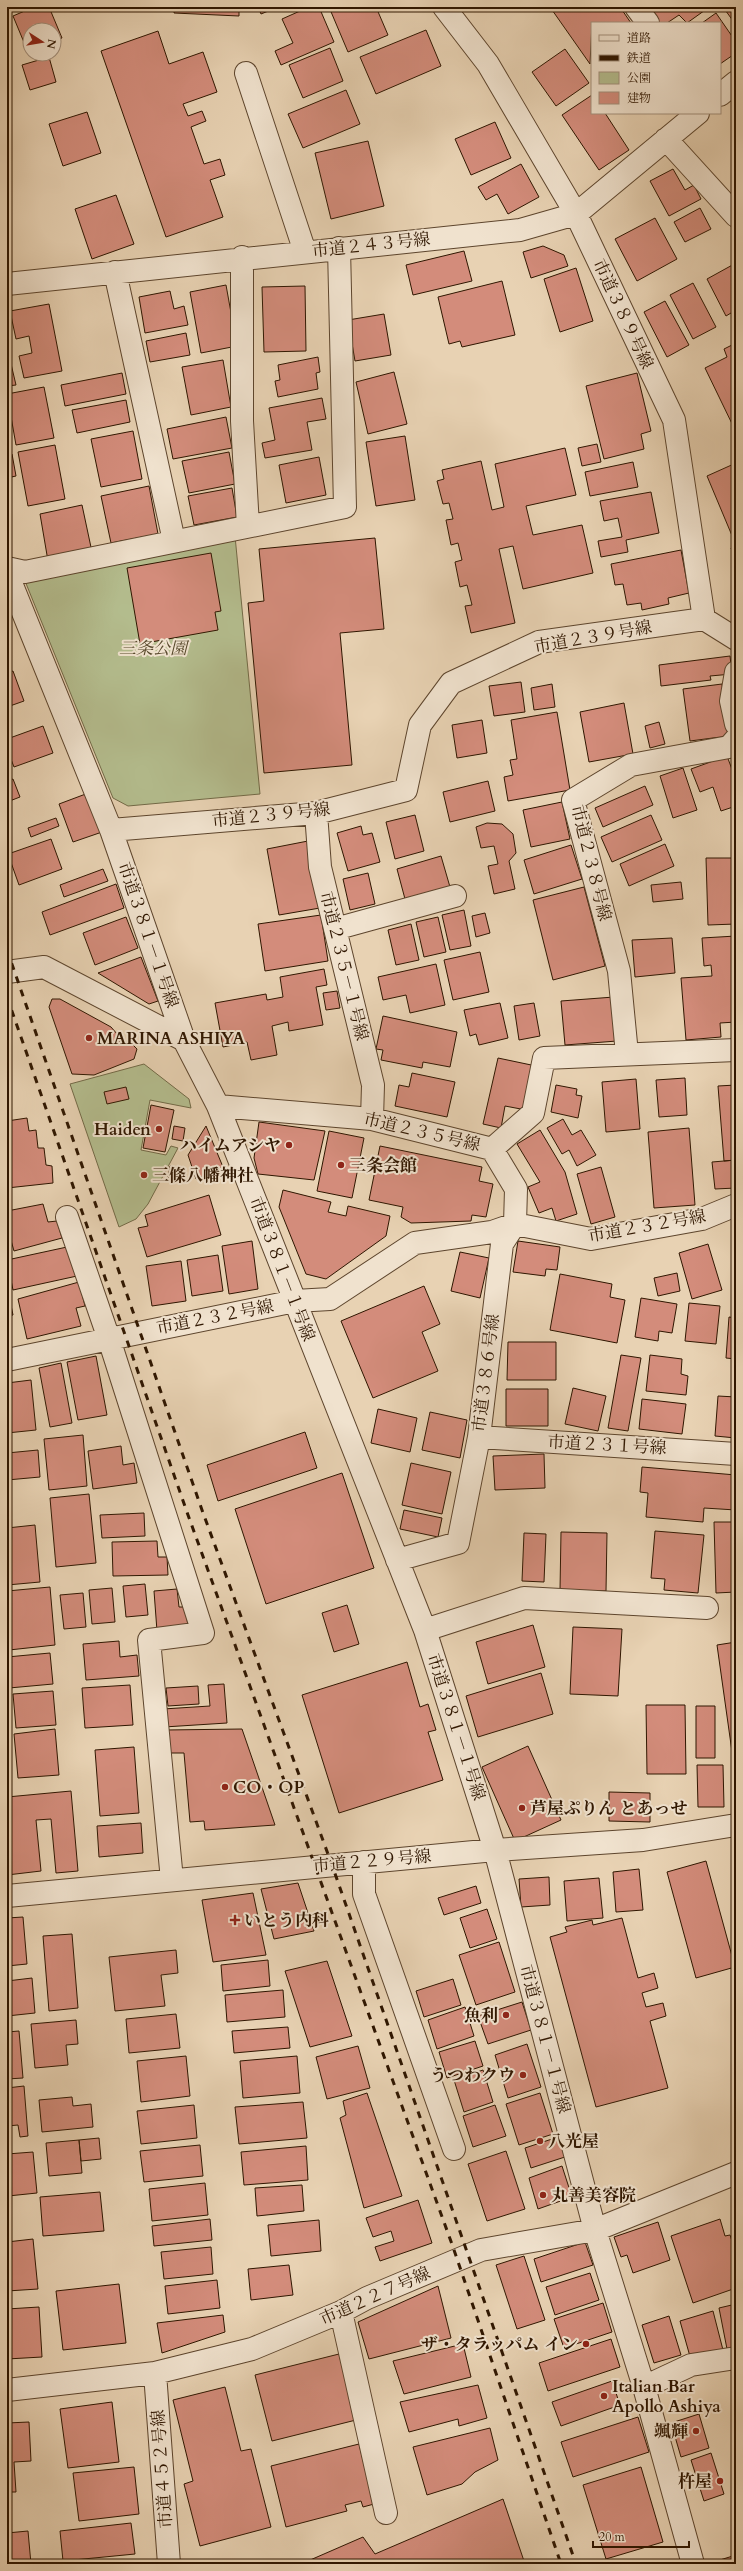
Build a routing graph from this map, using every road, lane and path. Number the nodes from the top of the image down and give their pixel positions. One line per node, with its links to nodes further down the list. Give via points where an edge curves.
1 (444, 7): 9 (street, 市道３８９号線, via 488,64)
2 (636, 7): 3 (street)
3 (647, 22)
4 (246, 73): 12 (street)
5 (736, 82): 6 (street)
6 (721, 94)
7 (697, 114): 8 (street, 市道２４３号線)
8 (666, 139): 9 (street, 市道２４３号線); 10 (street)
9 (576, 214): 11 (street, 市道２４３号線, via 520,230); 20 (street, 市道３８９号線, via 674,420)
10 (736, 216)
11 (339, 248): 12 (street, 市道２４３号線); 16 (street, via 345,507)
12 (305, 252): 13 (street, 市道２４３号線)
13 (242, 257): 14 (street, 市道２４３号線); 16 (street, via 242,421)
14 (114, 272): 15 (street, 市道２４３号線); 17 (street)
15 (7, 284)
16 (248, 526): 17 (street)
17 (174, 541): 18 (street, via 25,572)
18 (7, 568)
19 (7, 573): 26 (street, 市道３８１－１号線)
20 (704, 619): 21 (street); 25 (street, 市道２３９号線, via 539,642 451,683 420,725 406,790)
21 (736, 639)
22 (736, 672): 23 (street, via 731,701)
23 (736, 724)
24 (736, 739): 32 (street, 市道２３８号線, via 729,747 631,765 572,800 619,971)
25 (316, 813): 26 (street, 市道２３９号線); 28 (street, 市道２３５－１号線, via 320,867)
26 (111, 830): 30 (street, 市道３８１－１号線)
27 (455, 896): 28 (street)
28 (335, 929): 34 (street, 市道２３５－１号線, via 373,1085)
29 (7, 972): 30 (street, via 44,967)
30 (184, 1040): 33 (street, 市道３８１－１号線)
31 (736, 1050): 32 (street, 市道２３５号線)
32 (627, 1054): 35 (street, 市道２３５号線, via 544,1058 533,1113)
33 (218, 1106): 34 (street, 市道２３５号線); 39 (street, 市道３８１－１号線)
34 (372, 1119): 35 (street, 市道２３５号線)
35 (492, 1149): 38 (street, via 516,1189)
36 (736, 1205): 38 (street, 市道２３２号線, via 702,1220 591,1239)
37 (67, 1218): 40 (street)
38 (515, 1224): 39 (street, 市道２３２号線, via 492,1232 415,1243 330,1299); 42 (street, 市道３８６号線, via 502,1244)
39 (295, 1302): 40 (street, 市道２３２号線); 44 (street, 市道３８１－１号線)
40 (109, 1339): 41 (street, 市道２３２号線); 50 (street, via 203,1633 149,1640)
41 (7, 1360)
42 (479, 1437): 43 (street, 市道２３１号線); 44 (street, 市道３８６号線, via 458,1543)
43 (736, 1454)
44 (397, 1560): 46 (street, 市道３８１－１号線)
45 (707, 1608): 46 (street, via 524,1598)
46 (424, 1630): 48 (street, 市道３８１－１号線)
47 (736, 1825): 48 (street, 市道２２９号線, via 643,1840)
48 (495, 1850): 49 (street, 市道２２９号線); 54 (street, 市道３８１－１号線)
49 (364, 1862): 50 (street, 市道２２９号線); 52 (street, via 364,1894)
50 (172, 1880): 51 (street, 市道２２９号線)
51 (7, 1896)
52 (454, 2149)
53 (736, 2173): 54 (street, 市道２２７号線)
54 (595, 2230): 55 (street, 市道２２７号線, via 481,2250 367,2298); 58 (street, 市道３８１－１号線)
55 (341, 2312): 57 (street, 市道２２７号線, via 252,2349); 60 (street)
56 (736, 2358): 58 (street, via 691,2365)
57 (155, 2373): 59 (street, 市道２２７号線); 61 (street, 市道４５２号線)
58 (644, 2387): 62 (street, 市道３８１－１号線)
59 (7, 2390)
60 (386, 2513)
61 (169, 2564)
62 (693, 2564)

